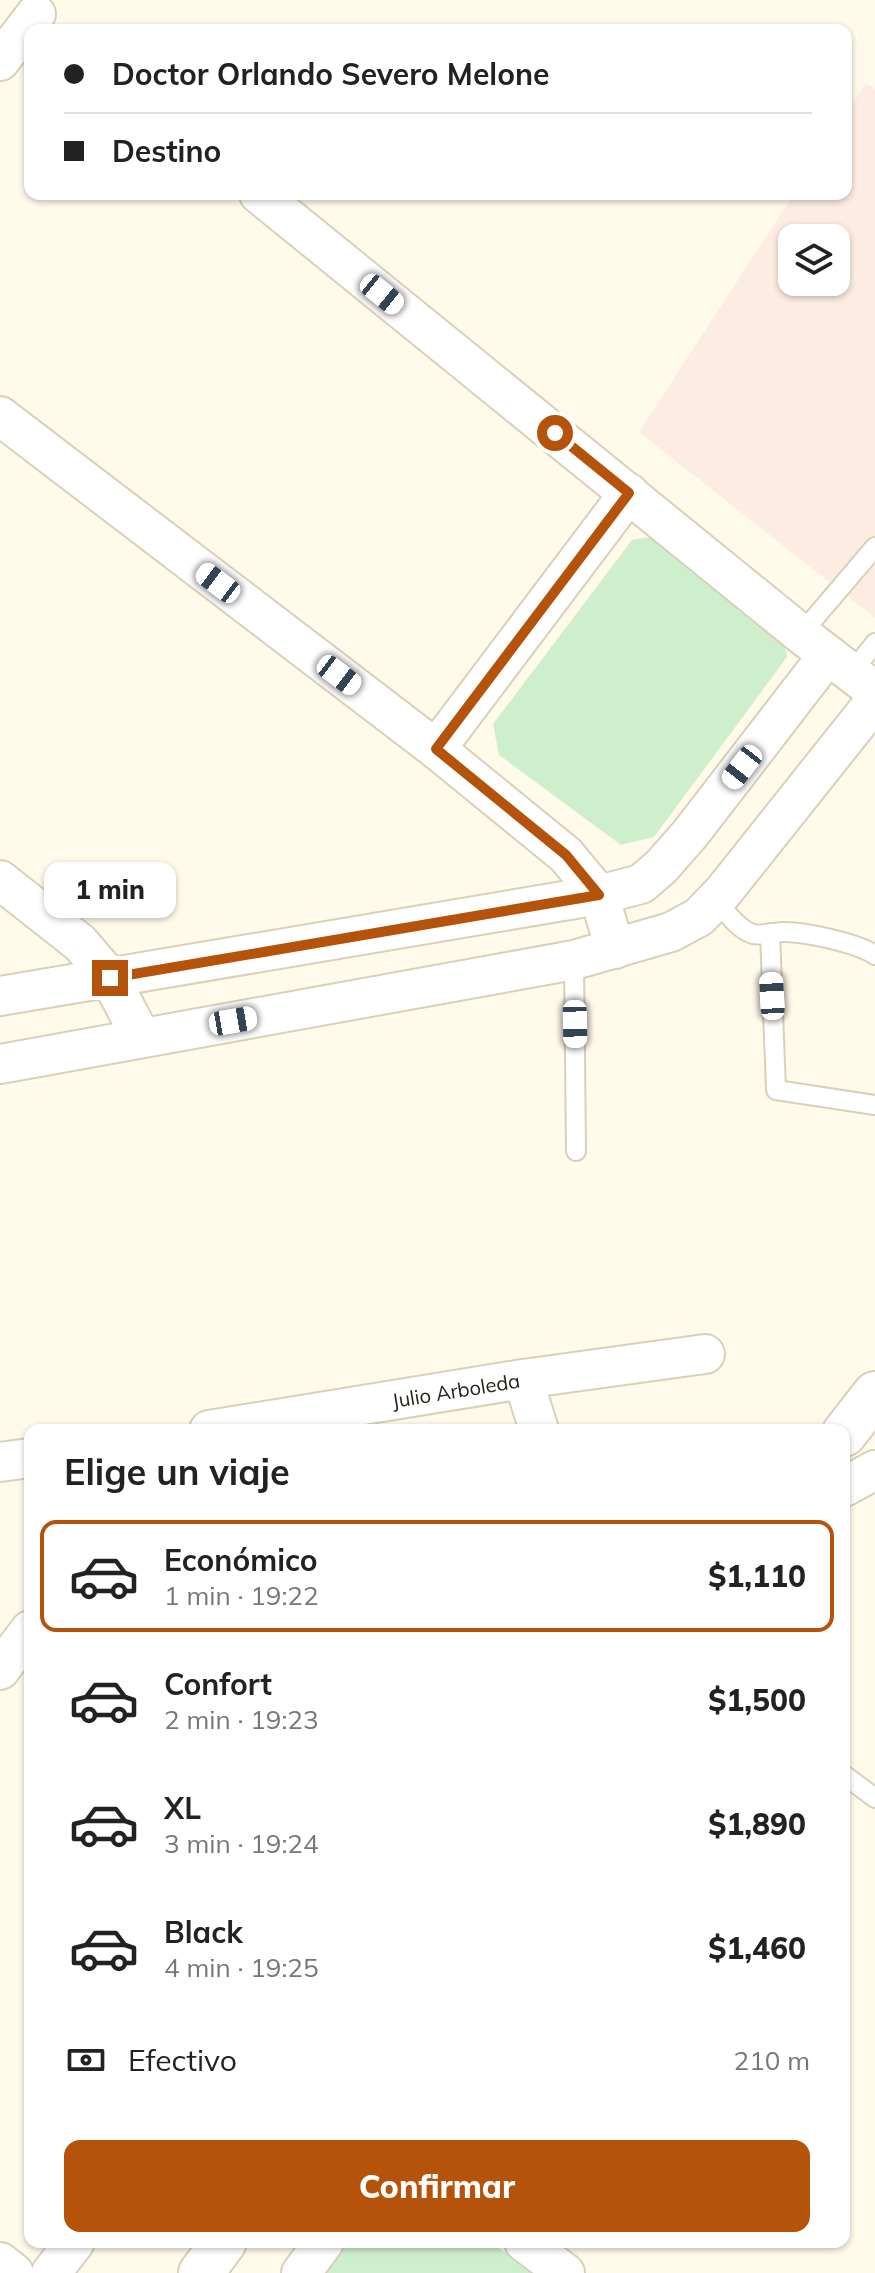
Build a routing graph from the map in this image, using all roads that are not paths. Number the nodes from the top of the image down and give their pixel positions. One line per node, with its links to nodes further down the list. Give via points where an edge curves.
1 (24, 31): 2 (street)
2 (0, 61)
3 (266, 200): 5 (street)
4 (0, 416): 9 (street)
5 (629, 493): 8 (street); 9 (street)
6 (875, 547): 8 (lane)
7 (875, 643): 8 (lane)
8 (846, 671): 11 (street, via 661,867 641,884); 12 (street)
9 (436, 749): 11 (street, via 566,855)
10 (0, 880): 17 (street, via 80,943)
11 (599, 895): 14 (street); 17 (street)
12 (716, 900): 13 (lane, via 753,934); 14 (street, via 699,917 671,932)
13 (770, 933): 15 (lane, via 836,941); 21 (lane, via 776,1090)
14 (615, 949): 16 (street)
15 (875, 955)
16 (574, 960): 19 (street); 22 (lane)
17 (110, 978): 18 (street); 19 (street)
18 (0, 996)
19 (141, 1037): 20 (street)
20 (0, 1064)
21 (875, 1105)
22 (576, 1151)
23 (705, 1354): 24 (street, Julio Arboleda)
24 (523, 1379): 26 (street, Julio Arboleda); 27 (street)
25 (875, 1394): 28 (main road)
26 (246, 1424)
27 (537, 1424)
28 (850, 1426)
29 (24, 1459): 30 (street)
30 (0, 1462)
31 (875, 1470): 32 (street)
32 (850, 1484)
33 (24, 1638): 34 (street)
34 (0, 1670)
35 (850, 1779): 36 (lane)
36 (875, 1798)
37 (70, 2248): 43 (street)
38 (220, 2248): 44 (main road)
39 (320, 2248): 45 (street)
40 (532, 2248): 46 (street)
41 (0, 2262): 42 (street)
42 (14, 2273)
43 (51, 2273)
44 (201, 2273)
45 (301, 2273)
46 (565, 2273)

